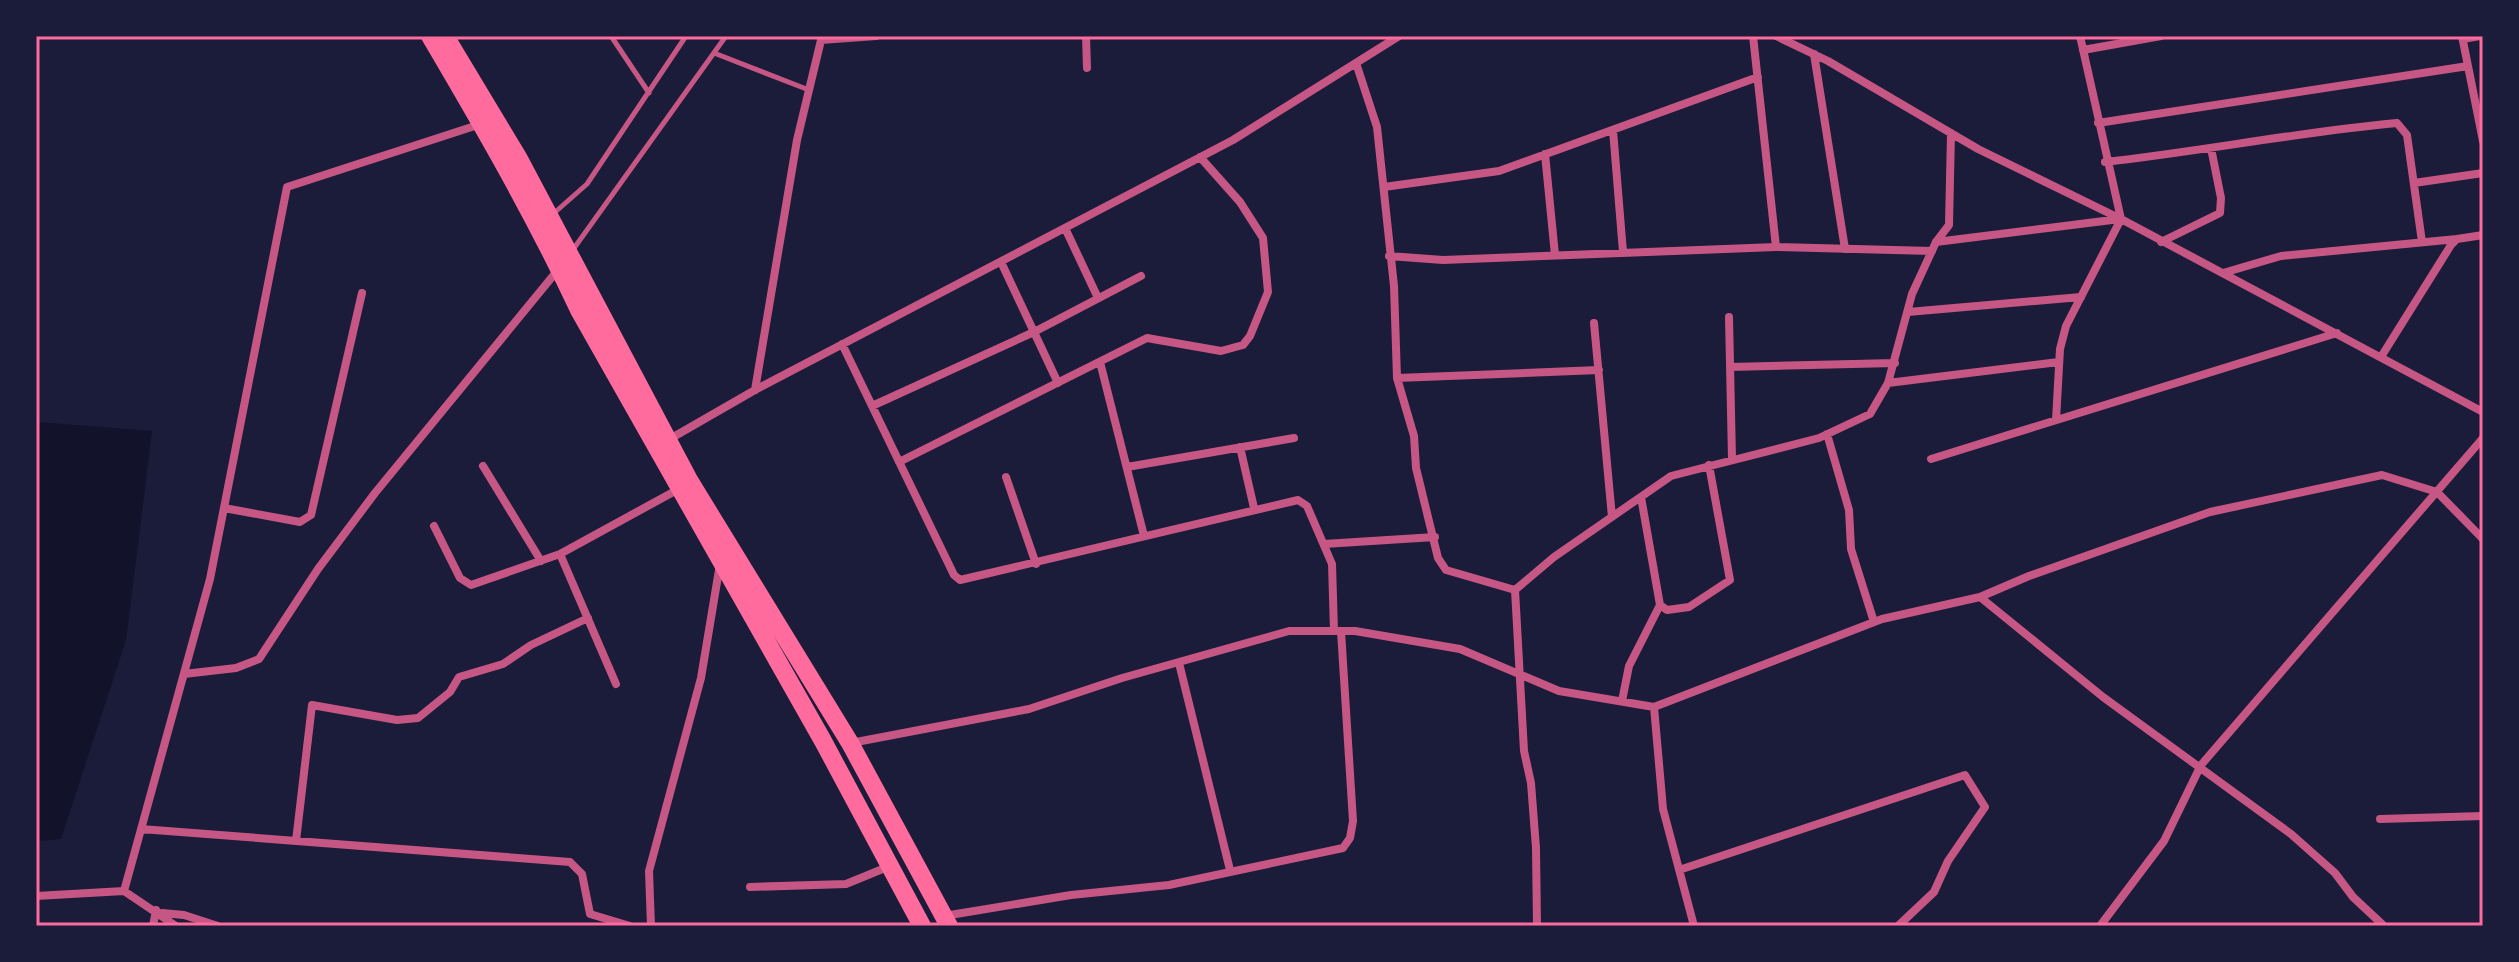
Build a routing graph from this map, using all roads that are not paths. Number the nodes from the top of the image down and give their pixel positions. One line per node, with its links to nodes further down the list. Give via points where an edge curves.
1 (430, 36): 25 (main road)
2 (445, 36): 25 (main road)
3 (611, 36): 24 (lane)
4 (686, 36): 24 (lane)
5 (726, 36): 17 (lane)
6 (876, 36): 15 (street)
7 (1086, 36): 21 (street)
8 (1399, 36): 19 (street)
9 (1753, 36): 22 (street)
10 (1776, 36): 18 (street)
11 (2080, 36): 16 (street)
12 (2161, 36): 16 (street)
13 (2480, 36): 14 (street)
14 (2462, 37): 20 (street)
15 (821, 38): 23 (street)
16 (2083, 50): 26 (street)
17 (714, 53): 23 (lane); 50 (lane)
18 (1814, 54): 28 (street); 46 (street)
19 (1356, 63): 32 (street); 36 (street, via 1377,127)
20 (2468, 66): 26 (street); 29 (street)
21 (1087, 68)
22 (1758, 77): 27 (street); 44 (street)
23 (809, 90): 72 (street, via 768,295)
24 (649, 93): 37 (lane, via 587,184)
25 (489, 122): 37 (main road); 50 (main road); 91 (street, via 287,187)
26 (2098, 123): 33 (street)
27 (1613, 130): 31 (street); 47 (street)
28 (1951, 133): 38 (street); 45 (street, via 1949,225)
29 (2483, 141)
30 (2211, 148): 33 (street); 35 (street, via 2307,131 2397,123 2407,135); 42 (street, via 2220,213)
31 (1545, 154): 36 (street, via 1478,177); 48 (street)
32 (1200, 157): 39 (street); 64 (street, via 1263,238 1268,292 1250,336 1243,345 1221,351 1147,338)
33 (2105, 162): 38 (street)
34 (2483, 173): 35 (street)
35 (2414, 183): 43 (street)
36 (1384, 187): 49 (street)
37 (550, 217): 50 (main road)
38 (2121, 219): 42 (street); 45 (street); 55 (street)
39 (1065, 228): 51 (street); 56 (street)
40 (2483, 235): 41 (street)
41 (2457, 239): 43 (street); 63 (street)
42 (2161, 242): 52 (street)
43 (2422, 242): 52 (street, via 2281,256)
44 (1776, 247): 46 (street); 47 (street)
45 (1934, 247): 46 (street); 57 (street)
46 (1845, 249)
47 (1623, 252): 48 (street)
48 (1555, 255): 49 (street, via 1443,260)
49 (1389, 256): 69 (street)
50 (564, 262): 79 (main road); 88 (main road); 111 (street, via 375,493 259,659 236,668)
51 (1001, 262): 60 (street); 62 (street)
52 (2223, 273): 61 (street)
53 (1141, 276): 56 (street)
54 (362, 293): 91 (street, via 311,515 300,522)
55 (2081, 297): 57 (street); 65 (street, via 2066,326)
56 (1098, 298): 60 (street)
57 (1908, 312): 66 (street)
58 (1729, 317): 67 (street)
59 (1594, 323): 68 (street)
60 (1034, 332): 70 (street); 73 (street)
61 (2337, 333): 63 (street); 75 (street)
62 (842, 344): 72 (street); 73 (street)
63 (2381, 357): 74 (street)
64 (1100, 362): 70 (street); 86 (street)
65 (2059, 362): 71 (street); 75 (street)
66 (1895, 363): 67 (street); 71 (street)
67 (1730, 367): 81 (street)
68 (1599, 370): 69 (street); 93 (street)
69 (1397, 378): 96 (street)
70 (1058, 383): 83 (street)
71 (1888, 383): 76 (street, via 1870,414)
72 (755, 390): 79 (street)
73 (872, 406): 83 (street)
74 (2483, 412)
75 (2056, 420): 82 (street)
76 (1827, 434): 81 (street); 107 (street, via 1849,510 1851,549)
77 (1294, 438): 80 (street)
78 (2483, 438): 89 (street)
79 (667, 440): 115 (main road)
80 (1240, 447): 86 (street); 92 (street)
81 (1732, 459): 84 (street)
82 (1931, 459)
83 (899, 462): 102 (street, via 960,580)
84 (1709, 465): 90 (street, via 1671,476); 105 (street, via 1730,580 1689,607 1667,610)
85 (483, 466): 100 (street)
86 (1127, 467): 95 (street)
87 (1006, 477): 102 (street)
88 (677, 490): 99 (street); 101 (main road)
89 (2437, 492): 97 (street); 104 (street, via 2382,475 2210,512); 116 (street)
90 (1641, 497): 93 (street); 105 (street)
91 (224, 508): 111 (street)
92 (1254, 508): 95 (street); 98 (street, via 1303,501)
93 (1612, 517): 103 (street)
94 (434, 526): 100 (street, via 466,584)
95 (1144, 536): 102 (street)
96 (1435, 537): 98 (street); 103 (street, via 1446,570)
97 (2483, 539)
98 (1324, 544): 108 (street)
99 (560, 554): 100 (street); 106 (street)
100 (541, 561)
101 (720, 564): 121 (main road); 133 (street, via 701,678 649,871)
102 (1036, 564)
103 (1515, 590): 110 (street)
104 (1980, 597): 107 (street); 116 (street, via 2103,697)
105 (1660, 605): 113 (street, via 1629,666)
106 (588, 618): 112 (street); 120 (street, via 503,664 459,677 450,692 418,718 397,720 312,705)
107 (1874, 622): 114 (street)
108 (1338, 631): 109 (street, via 1289,631); 110 (street, via 1460,649); 122 (street, via 1350,838 1343,848)
109 (1179, 663): 115 (street, via 1029,709); 122 (street)
110 (1519, 673): 113 (street, via 1559,691); 135 (street, via 1536,848)
111 (184, 674): 119 (street)
112 (616, 684)
113 (1622, 701): 114 (street)
114 (1654, 707): 123 (street, via 1663,809)
115 (850, 743): 128 (main road)
116 (2201, 765): 138 (street, via 2164,841); 139 (street, via 2291,834)
117 (2483, 816): 118 (street)
118 (2380, 819)
119 (141, 829): 120 (street); 125 (street)
120 (296, 841): 132 (street, via 570,862 582,874 590,914)
121 (891, 866): 124 (street, via 846,884); 134 (main road)
122 (1230, 870): 128 (street)
123 (1679, 870): 136 (street); 137 (street, via 1965,775 1985,807 1934,892)
124 (750, 887)
125 (124, 891): 126 (street); 127 (street)
126 (36, 896)
127 (158, 912): 129 (street); 130 (street); 131 (street)
128 (946, 921)
129 (153, 926)
130 (176, 926)
131 (218, 926)
132 (630, 926)
133 (651, 926)
134 (922, 926)
135 (1537, 926)
136 (1694, 926)
137 (1898, 926)
138 (2100, 926)
139 (2384, 926)

